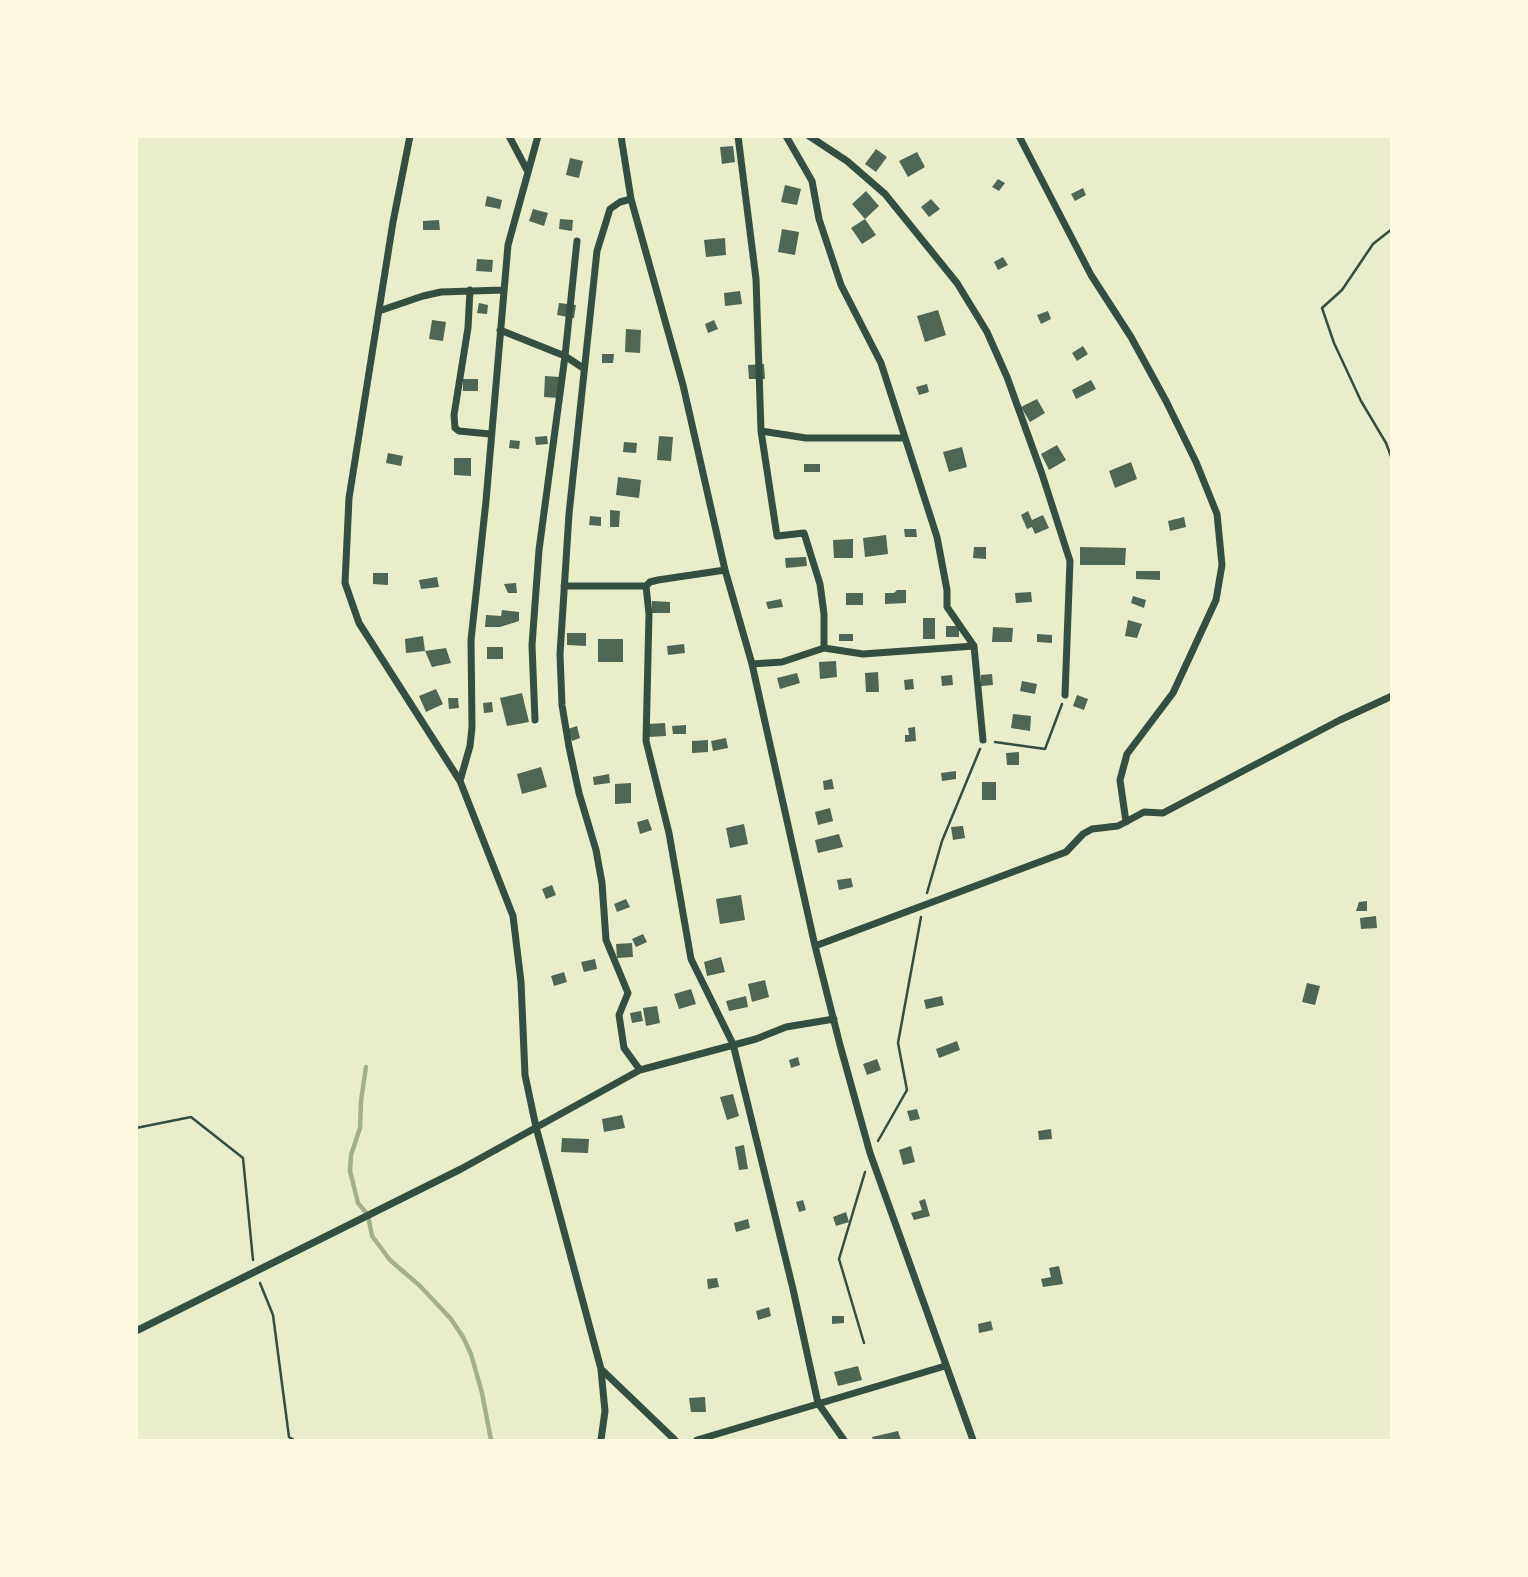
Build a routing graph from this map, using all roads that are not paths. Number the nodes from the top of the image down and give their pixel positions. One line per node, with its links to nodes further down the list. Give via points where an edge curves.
1 (410, 136): 14 (street)
2 (509, 136): 9 (street)
3 (538, 136): 9 (street)
4 (621, 136): 10 (street)
5 (738, 136): 18 (street, via 756,279)
6 (786, 136): 20 (street, via 812,181 841,285 881,363)
7 (809, 136): 27 (street, via 885,194 957,283 987,332 1070,561)
8 (1019, 136): 32 (street, via 1091,275 1166,401 1217,514 1222,565 1216,600 1173,693 1127,754 1120,780)
9 (527, 170): 13 (street, via 508,245)
10 (631, 199): 17 (street, via 610,209 597,251); 21 (street, via 683,385)
11 (577, 241): 16 (street)
12 (470, 290): 13 (street); 14 (street, via 423,296); 19 (street, via 455,428)
13 (503, 290): 15 (street)
14 (379, 311): 31 (street, via 349,498 345,583 359,623)
15 (500, 330): 16 (street); 19 (street)
16 (565, 356): 17 (street); 29 (street, via 539,550 532,645)
17 (583, 368): 22 (street)
18 (761, 431): 20 (street, via 806,438); 25 (street, via 777,536 804,533 816,569)
19 (490, 434): 31 (street, via 471,640 472,727)
20 (904, 438): 24 (street, via 937,537 947,607)
21 (725, 570): 23 (street, via 657,580); 26 (street)
22 (564, 586): 23 (street); 36 (street, via 562,705 579,793 596,850 606,940 628,993 619,1014 624,1048)
23 (646, 586): 35 (street, via 646,741 669,833 691,959)
24 (974, 646): 25 (street, via 863,654); 30 (street)
25 (824, 648): 26 (street, via 782,662)
26 (752, 664): 33 (street)
27 (1065, 695)
28 (1391, 696): 32 (street, via 1163,813 1144,812)
29 (535, 719)
30 (983, 740)
31 (460, 781): 37 (street, via 513,915 525,1075)
32 (1126, 822): 33 (street, via 1092,829 1066,852)
33 (815, 946): 34 (street)
34 (834, 1019): 35 (street, via 786,1027); 39 (street, via 870,1153)
35 (733, 1044): 36 (street); 41 (street)
36 (639, 1070): 37 (street)
37 (536, 1127): 38 (street); 40 (street)
38 (136, 1331)
39 (945, 1366): 41 (street); 46 (street)
40 (601, 1369): 42 (street, via 605,1411); 43 (street)
41 (817, 1404): 44 (street); 45 (street)
42 (601, 1440)
43 (675, 1440)
44 (697, 1440)
45 (844, 1440)
46 (973, 1440)

